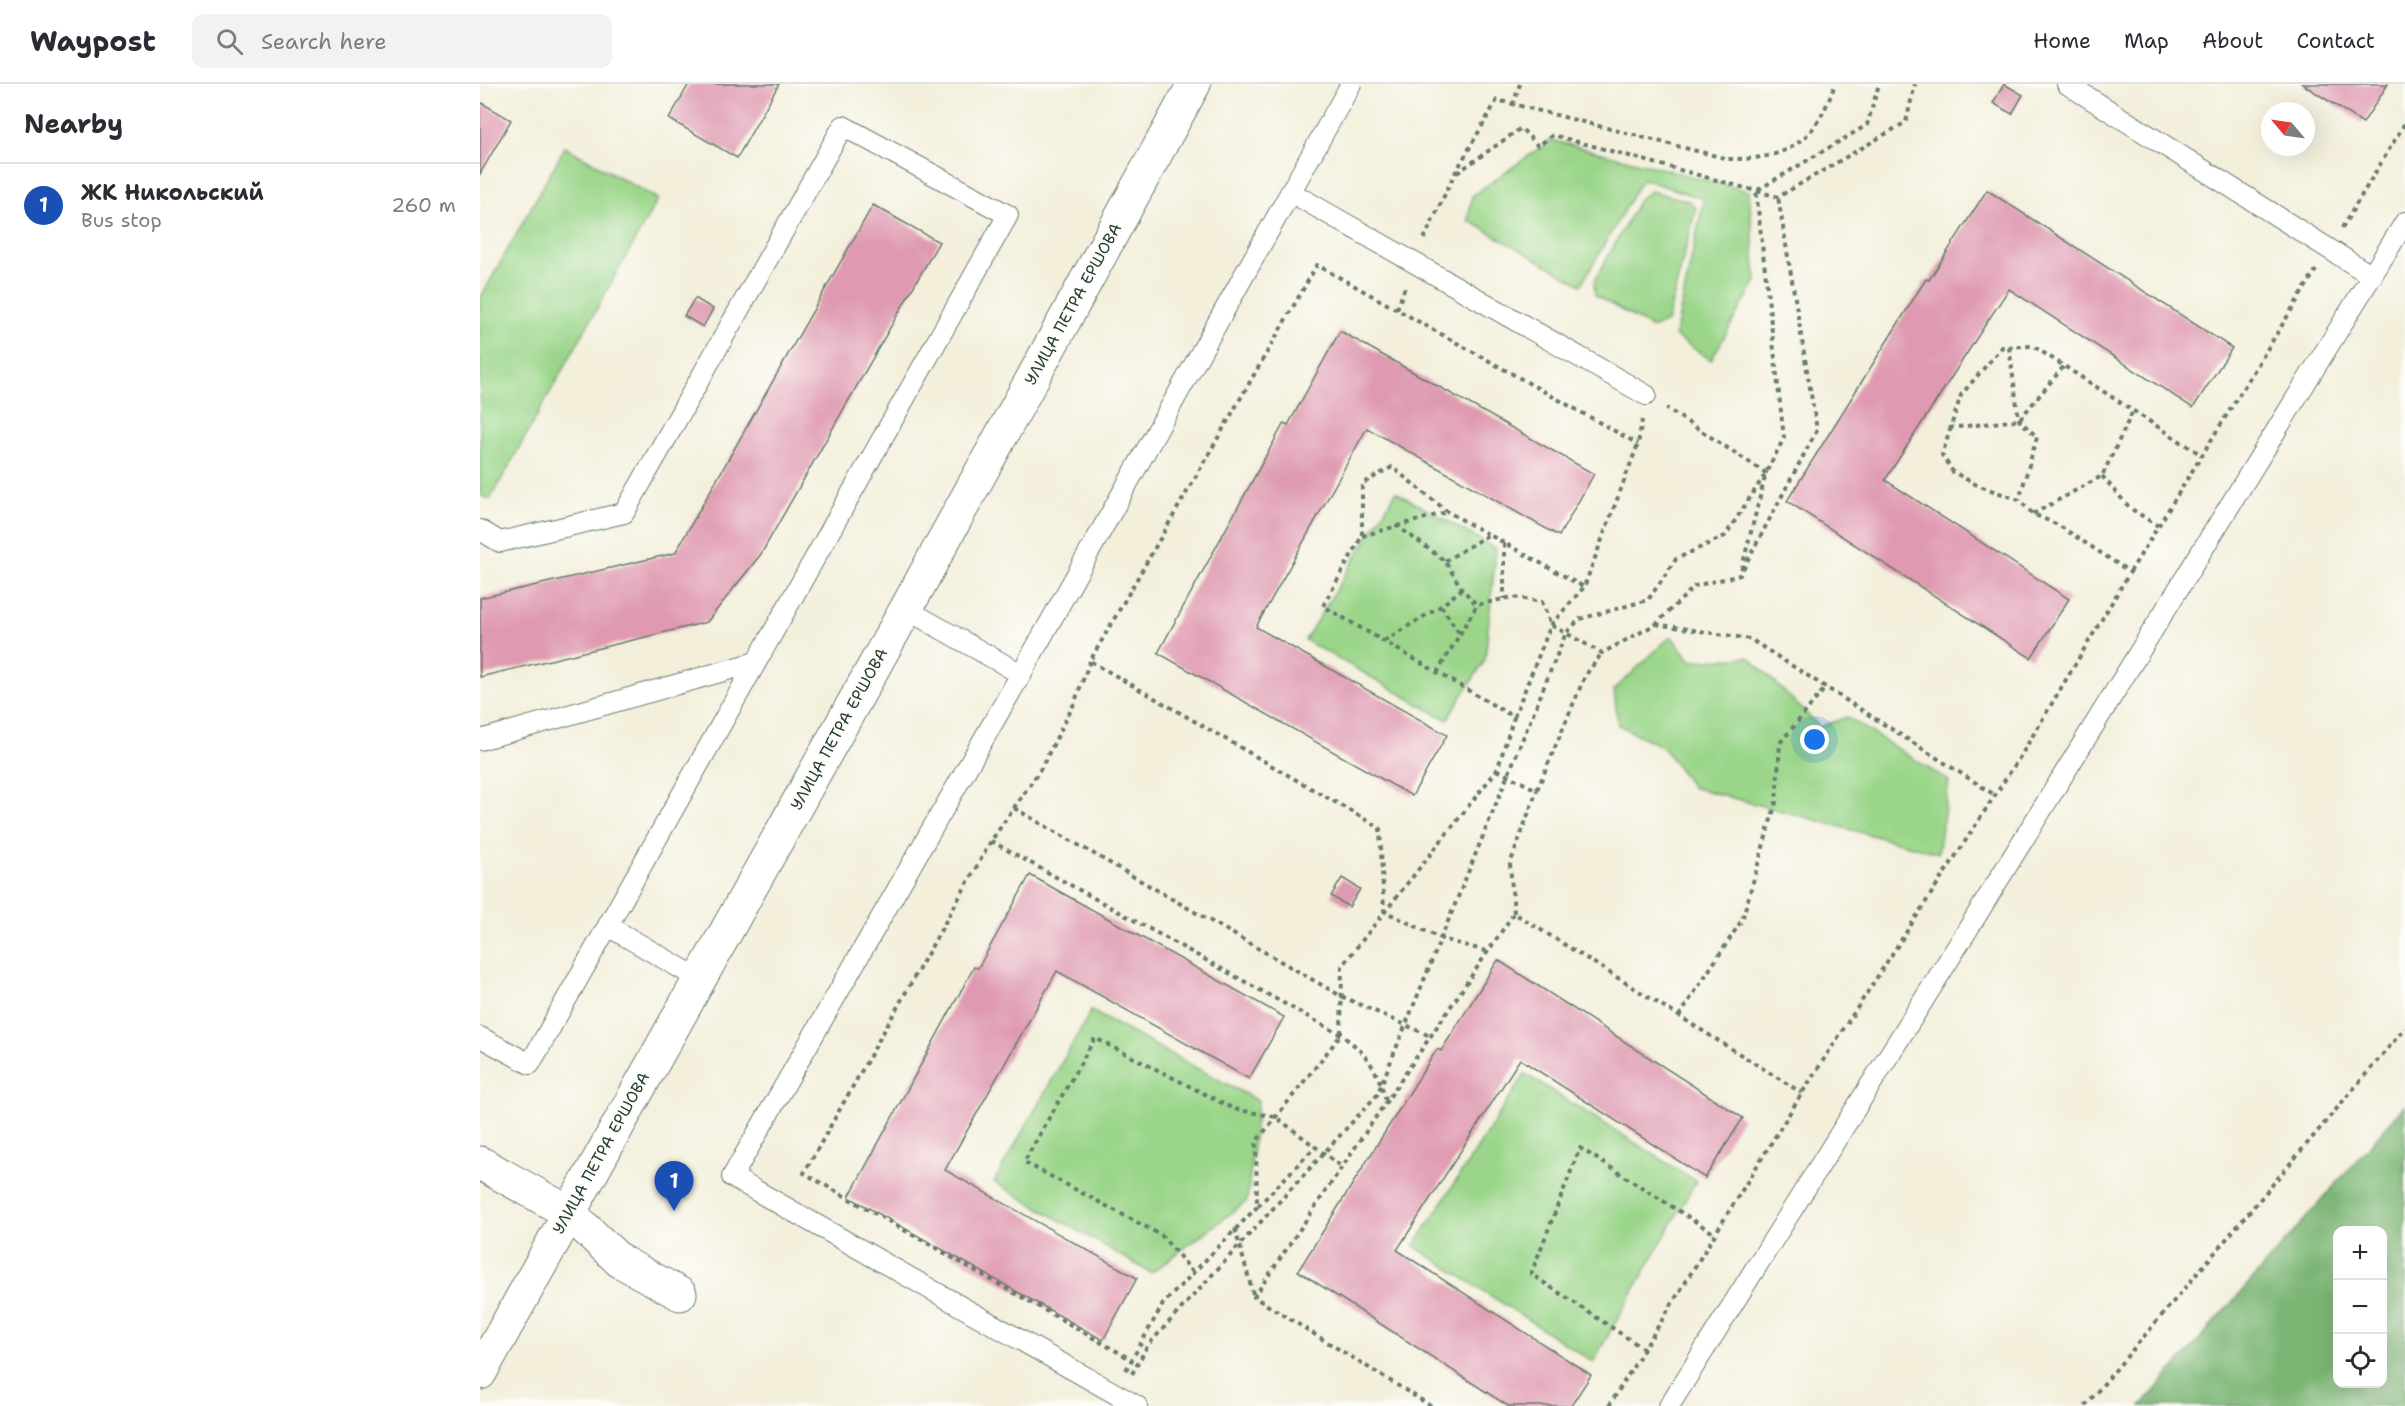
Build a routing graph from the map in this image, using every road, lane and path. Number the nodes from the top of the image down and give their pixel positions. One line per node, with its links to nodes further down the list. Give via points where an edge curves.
1 (1194, 84): 46 (street, УЛИЦА ПЕТРА ЕРШОВА)
2 (1351, 84): 12 (lane)
3 (1520, 84): 8 (path)
4 (1835, 84): 8 (path, via 1806,138 1780,153 1755,159 1728,159)
5 (1880, 84): 11 (path, via 1867,125)
6 (1915, 84): 13 (path, via 1906,122)
7 (2067, 84): 15 (lane)
8 (1514, 105): 10 (path, via 1497,100)
9 (2405, 123): 15 (path)
10 (1454, 175): 11 (path, via 1521,128 1538,146 1553,135); 16 (path)
11 (1756, 191): 13 (path); 27 (path, via 1784,438)
12 (1292, 193): 16 (lane); 56 (lane)
13 (1778, 197): 40 (path, via 1817,430)
14 (2405, 222): 17 (lane)
15 (2329, 250): 17 (lane); 26 (path)
16 (1413, 262): 18 (path); 21 (lane)
17 (2372, 276): 102 (lane)
18 (1397, 309): 25 (path); 53 (path, via 1317,265)
19 (2009, 347): 20 (path, via 2033,346); 23 (path); 24 (path, via 2002,347 1961,395)
20 (2064, 366): 22 (path); 23 (path)
21 (1646, 395): 25 (path); 27 (path)
22 (2133, 411): 26 (path); 28 (path)
23 (2019, 420): 24 (path); 29 (path, via 2037,437)
24 (1949, 428): 29 (path, via 1942,455 1953,472)
25 (1638, 444): 41 (path)
26 (2200, 454): 33 (path)
27 (1766, 473): 40 (path); 49 (path, via 1725,536 1676,559 1648,600 1580,620)
28 (2102, 476): 31 (path); 33 (path, via 2130,508)
29 (2019, 500): 31 (path)
30 (1448, 512): 32 (path); 35 (path); 36 (path, via 1392,467 1362,484)
31 (2033, 514): 39 (path, via 2058,525)
32 (1396, 525): 36 (path); 38 (path)
33 (2158, 526): 39 (path)
34 (480, 530): 54 (lane, via 500,542 624,513 843,126 1008,215)
35 (1489, 534): 37 (path); 38 (path)
36 (1362, 536): 51 (path, via 1323,606)
37 (1504, 543): 41 (path); 43 (path)
38 (1445, 561): 42 (path)
39 (2130, 572): 63 (path)
40 (1740, 574): 47 (path, via 1695,586)
41 (1584, 587): 48 (path)
42 (1462, 589): 44 (path); 45 (path)
43 (1504, 599): 45 (path); 48 (path, via 1542,602)
44 (1441, 606): 50 (path); 51 (path)
45 (1477, 606): 50 (path)
46 (906, 609): 56 (lane); 71 (street, УЛИЦА ПЕТРА ЕРШОВА)
47 (1656, 624): 52 (path); 57 (path, via 1750,639)
48 (1551, 625): 49 (path); 58 (path)
49 (1566, 633): 52 (path); 61 (path)
50 (1460, 634): 55 (path)
51 (1384, 641): 55 (path)
52 (1602, 653): 62 (path, via 1585,676)
53 (1090, 661): 64 (path, via 1074,704 1040,770); 66 (path, via 1380,828)
54 (756, 662): 59 (lane); 68 (lane)
55 (1437, 673): 58 (path)
56 (1021, 674): 98 (lane, via 732,1177)
57 (1826, 687): 63 (path); 73 (path, via 1780,743 1776,802 1742,920)
58 (1514, 717): 60 (path)
59 (480, 740)
60 (1497, 770): 61 (path); 66 (path)
61 (1509, 776): 62 (path); 69 (path)
62 (1537, 790): 67 (path, via 1510,864)
63 (1995, 795): 80 (path)
64 (1014, 807): 65 (path); 72 (path)
65 (991, 841): 76 (path); 96 (path, via 804,1173)
66 (1384, 911): 69 (path); 72 (path, via 1342,966)
67 (1514, 913): 70 (path); 73 (path)
68 (608, 926): 71 (lane); 78 (lane, via 530,1064)
69 (1442, 939): 70 (path); 74 (path)
70 (1486, 951): 77 (path)
71 (699, 979): 88 (street, УЛИЦА ПЕТРА ЕРШОВА)
72 (1341, 996): 74 (path); 76 (path)
73 (1679, 1016): 80 (path)
74 (1406, 1026): 77 (path); 79 (path)
75 (2405, 1028): 103 (path)
76 (1341, 1035): 79 (path, via 1363,1050); 82 (path)
77 (1430, 1036): 81 (path)
78 (480, 1037)
79 (1382, 1085): 81 (path); 84 (path)
80 (1802, 1093): 90 (path)
81 (1386, 1100): 86 (path)
82 (1275, 1117): 83 (path); 87 (path, via 1256,1142); 92 (path, via 1234,1109 1095,1038 1024,1162 1161,1236)
83 (1316, 1147): 84 (path); 87 (path)
84 (1324, 1154): 86 (path); 91 (path)
85 (480, 1163): 88 (street)
86 (1342, 1167): 94 (path)
87 (1257, 1207): 89 (path)
88 (568, 1212): 93 (street, via 620,1261); 97 (street, УЛИЦА ПЕТРА ЕРШОВА)
89 (1235, 1229): 91 (path); 92 (path)
90 (1715, 1234): 95 (path); 95 (path, via 1580,1148 1532,1274)
91 (1240, 1245): 94 (path); 98 (path, via 1148,1345)
92 (1193, 1272): 96 (path, via 1163,1304)
93 (680, 1294)
94 (1254, 1297): 100 (path)
95 (1644, 1349): 101 (path)
96 (1132, 1360): 98 (path)
97 (480, 1373)
98 (1117, 1394): 99 (lane)
99 (1137, 1406)
100 (1431, 1406)
101 (1609, 1406)
102 (1669, 1406)
103 (2085, 1406)

